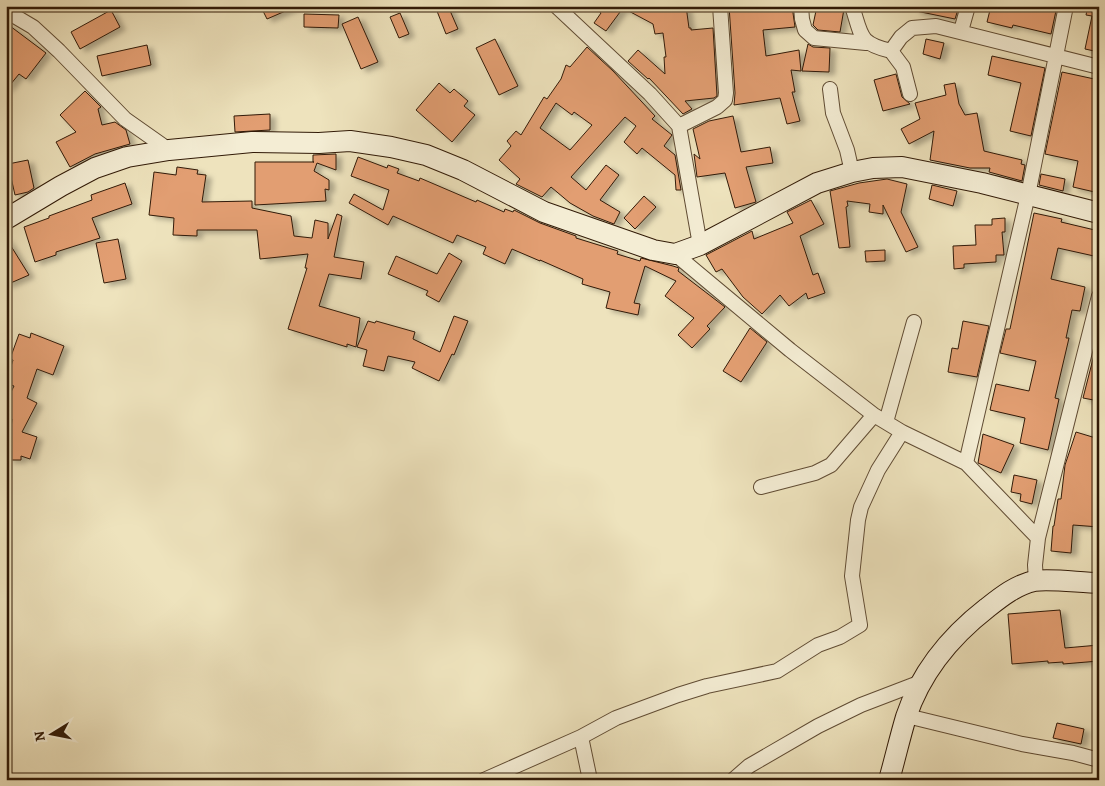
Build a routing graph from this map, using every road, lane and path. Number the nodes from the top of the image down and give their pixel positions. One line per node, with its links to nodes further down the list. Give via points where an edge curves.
1 (556, 6): 15 (street, via 650,94)
2 (720, 6): 15 (street, via 725,100)
3 (801, 6): 9 (street, via 805,30 814,38)
4 (852, 6): 9 (street)
5 (968, 6): 8 (street)
6 (1066, 6): 11 (street)
7 (6, 12): 16 (street, via 33,27 125,119)
8 (961, 31): 10 (street, via 936,26 912,28); 11 (street)
9 (866, 42): 10 (street)
10 (891, 51): 14 (street, via 902,67)
11 (1055, 56): 12 (street); 18 (street)
12 (1099, 67)
13 (830, 89): 17 (street, via 833,113)
14 (910, 94)
15 (679, 126): 21 (street)
16 (169, 150): 20 (street, via 127,157 95,168); 22 (street, via 252,142 350,141 391,147 426,155 463,170 544,212 653,250)
17 (852, 172): 18 (street, via 902,168); 21 (street, via 817,183)
18 (1028, 195): 19 (street); 27 (street)
19 (1099, 213)
20 (6, 219)
21 (700, 245): 22 (street)
22 (675, 254): 25 (street, via 790,350)
23 (1099, 296): 29 (street)
24 (914, 322): 25 (street)
25 (880, 419): 26 (street); 28 (street, via 831,464 815,473)
26 (902, 432): 27 (street); 34 (street, via 878,470 858,520 852,576 860,625 818,645 777,672 722,682 678,695 616,718)
27 (966, 463): 29 (street)
28 (761, 487)
29 (1038, 538): 30 (street)
30 (1036, 581): 31 (street); 32 (street, via 1005,594 972,619 944,648)
31 (1099, 584)
32 (921, 682): 33 (street); 38 (street, via 818,726 749,766)
33 (907, 716): 35 (street); 39 (street)
34 (581, 737): 36 (street); 37 (street)
35 (1099, 760)
36 (484, 780)
37 (590, 780)
38 (733, 780)
39 (889, 780)

